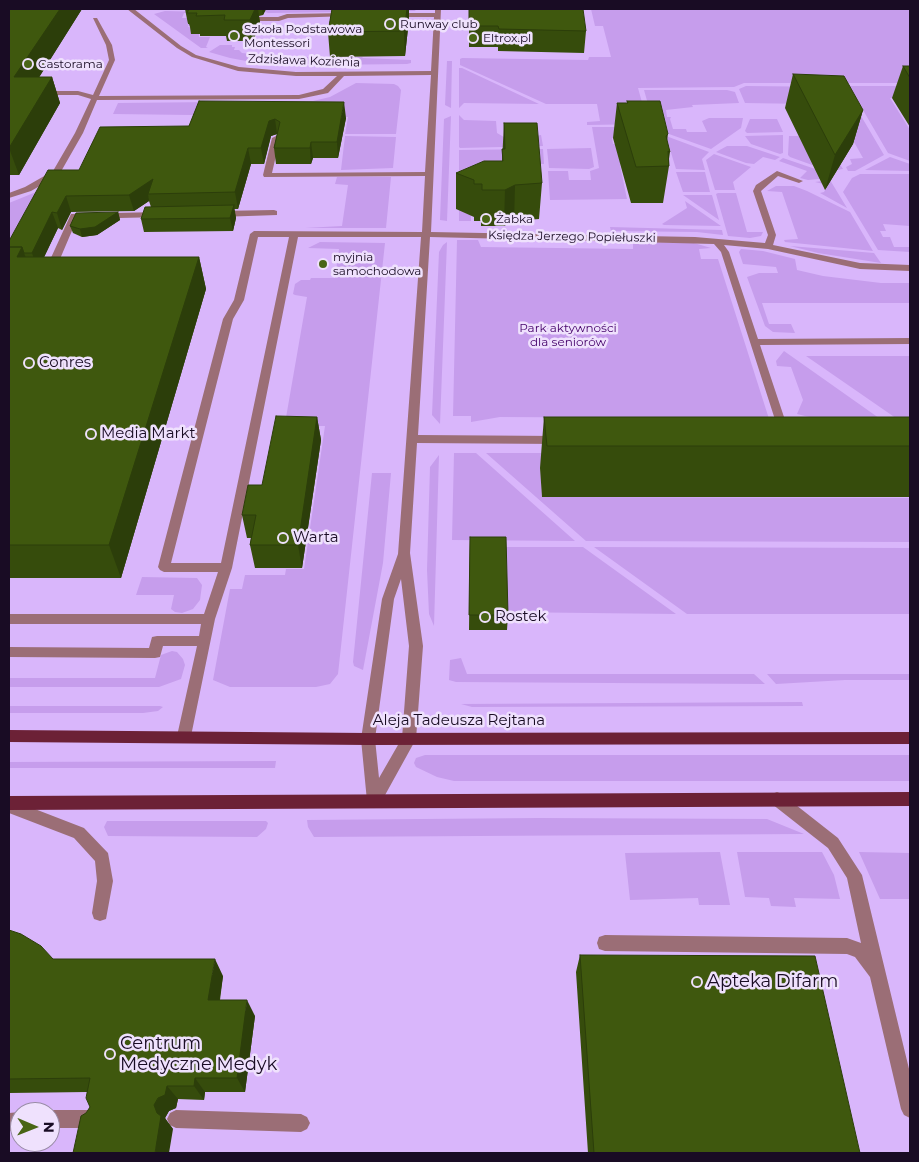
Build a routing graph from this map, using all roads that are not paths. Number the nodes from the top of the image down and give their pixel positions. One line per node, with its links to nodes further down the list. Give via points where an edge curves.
1 (130, 9): 8 (street, Zdzisława Kozienia, via 194,56 217,64 253,72)
2 (247, 9): 4 (street, via 241,19)
3 (438, 12): 5 (street); 7 (street)
4 (358, 15)
5 (387, 15)
6 (95, 19): 10 (street, via 109,45 112,60)
7 (434, 73): 8 (street, Zdzisława Kozienia); 12 (street)
8 (342, 74): 10 (street, via 325,91 299,97)
9 (42, 93): 10 (street, via 78,93)
10 (95, 98): 14 (street, via 56,173)
11 (276, 138): 12 (street, via 267,175)
12 (429, 174): 19 (street)
13 (799, 181): 21 (street, via 777,174 757,191 772,235)
14 (9, 196)
15 (274, 213): 17 (street)
16 (173, 214): 23 (street, via 74,216 48,275)
17 (213, 214)
18 (294, 234): 19 (street, Księdza Jerzego Popiełuszki); 30 (street); 30 (street, Księdza Jerzego Popiełuszki, via 254,234 239,300 228,320 164,567)
19 (426, 235): 20 (street, Księdza Jerzego Popiełuszki); 26 (street)
20 (717, 242): 21 (street, Księdza Jerzego Popiełuszki); 25 (street, via 725,252)
21 (768, 246): 22 (street, Księdza Jerzego Popiełuszki, via 860,266)
22 (910, 268)
23 (38, 275)
24 (910, 341): 25 (street)
25 (755, 342): 28 (street, via 787,442)
26 (412, 439): 27 (street); 29 (street)
27 (566, 440)
28 (778, 442)
29 (404, 553): 38 (street, via 388,599); 39 (street, via 416,646)
30 (226, 568): 32 (street)
31 (9, 618): 32 (street)
32 (209, 619): 33 (street)
33 (204, 641): 34 (street, via 158,641 155,653); 36 (street)
34 (9, 652)
35 (9, 736): 36 (main road, Aleja Tadeusza Rejtana)
36 (184, 736): 38 (main road, Aleja Tadeusza Rejtana)
37 (910, 738): 39 (main road, Aleja Tadeusza Rejtana)
38 (368, 739): 39 (main road, Aleja Tadeusza Rejtana); 42 (street)
39 (409, 739): 42 (street)
40 (777, 799): 41 (main road); 42 (main road); 46 (street, via 833,843 854,875)
41 (910, 799)
42 (374, 801): 43 (main road)
43 (9, 804): 44 (street, via 79,833 92,845 102,858 106,881)
44 (100, 913)
45 (605, 943): 46 (street, via 847,946 861,951)
46 (877, 973): 47 (street)
47 (910, 1109)
48 (60, 1119): 49 (street)
49 (94, 1119)
50 (176, 1119): 51 (street)
51 (301, 1123)

